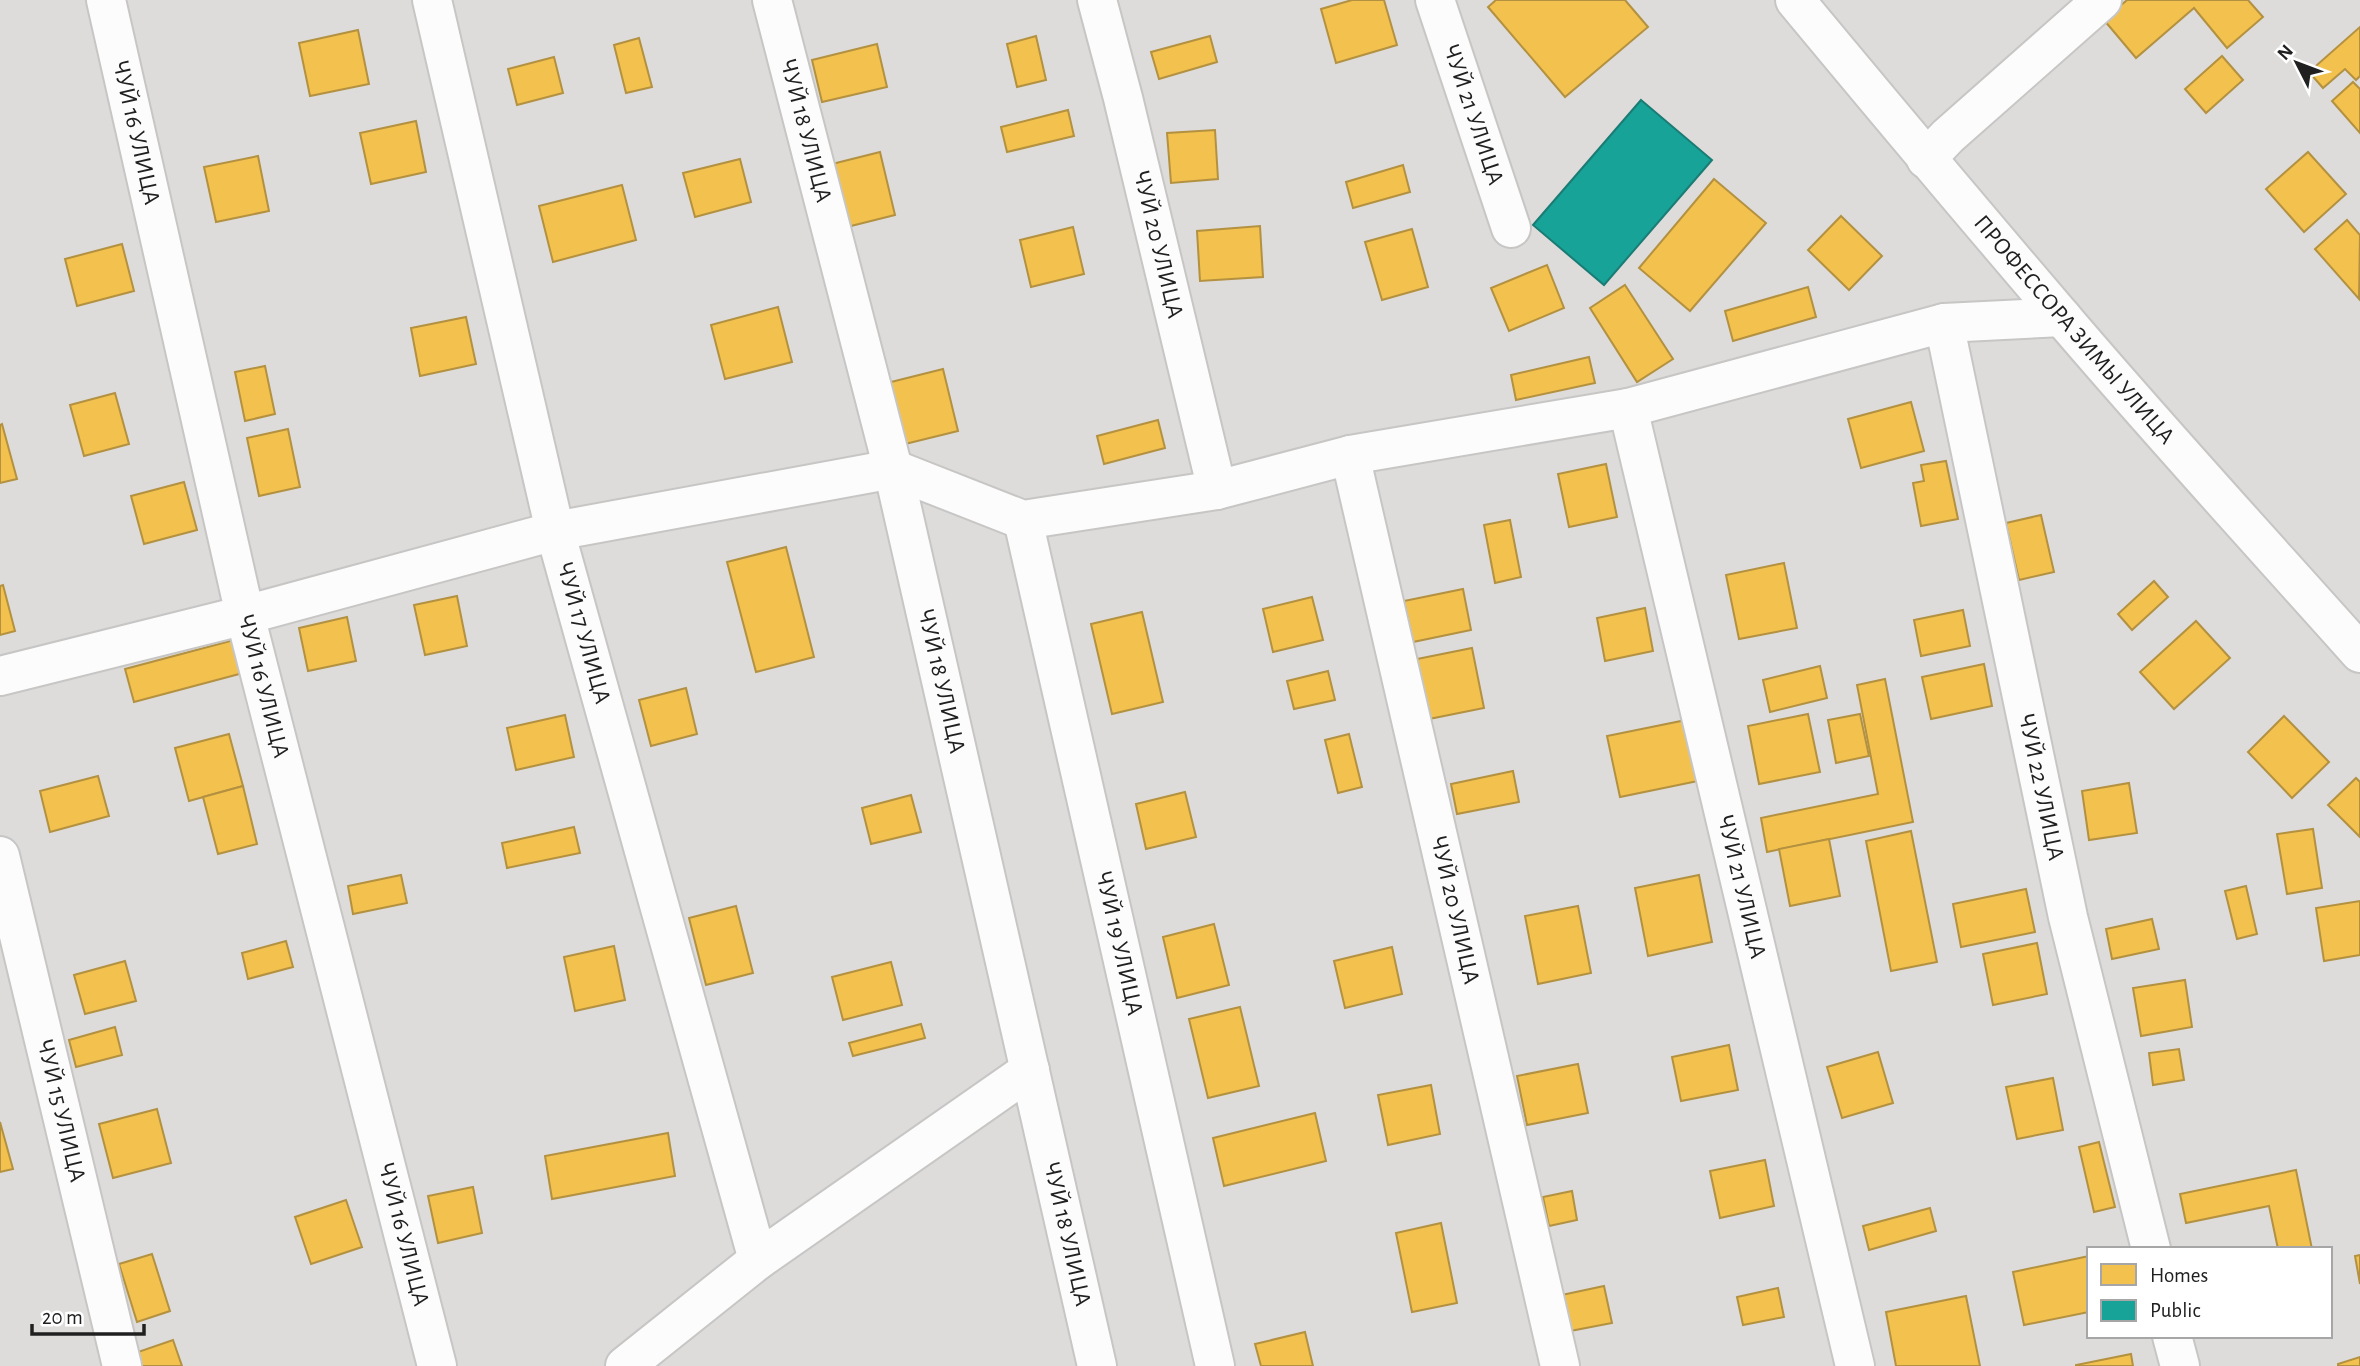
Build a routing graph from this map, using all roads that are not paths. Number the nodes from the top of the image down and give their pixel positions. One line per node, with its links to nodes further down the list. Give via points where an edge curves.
1 (106, 0): 18 (street, ЧУЙ 16 УЛИЦА)
2 (432, 0): 17 (street, ЧУЙ 17 УЛИЦА)
3 (772, 0): 14 (street, ЧУЙ 18 УЛИЦА)
4 (1097, 0): 15 (street, ЧУЙ 20 УЛИЦА)
5 (1435, 0): 9 (street, ЧУЙ 21 УЛИЦА)
6 (1795, 0): 8 (street, ПРОФЕССОРА ЗИМЫ УЛИЦА)
7 (2102, 0): 8 (street)
8 (1926, 159): 10 (street, ПРОФЕССОРА ЗИМЫ УЛИЦА)
9 (1511, 228)
10 (2062, 317): 11 (street); 19 (street, ПРОФЕССОРА ЗИМЫ УЛИЦА)
11 (1944, 323): 12 (street); 23 (street, ЧУЙ 22 УЛИЦА, via 2068,917)
12 (1628, 408): 13 (street); 32 (street, ЧУЙ 21 УЛИЦА)
13 (1350, 455): 15 (street); 31 (street, ЧУЙ 20 УЛИЦА)
14 (893, 469): 16 (street); 17 (street); 22 (street, ЧУЙ 18 УЛИЦА)
15 (1217, 490): 16 (street)
16 (1023, 520): 30 (street, ЧУЙ 19 УЛИЦА)
17 (555, 531): 18 (street); 24 (street, ЧУЙ 17 УЛИЦА)
18 (245, 615): 20 (street); 27 (street, ЧУЙ 16 УЛИЦА)
19 (2360, 653)
20 (0, 676)
21 (0, 856): 26 (street, ЧУЙ 15 УЛИЦА)
22 (1030, 1070): 24 (street); 29 (street, ЧУЙ 18 УЛИЦА)
23 (2150, 1247)
24 (758, 1260): 28 (street)
25 (2173, 1338): 33 (street)
26 (122, 1366)
27 (437, 1366)
28 (625, 1366)
29 (1097, 1366)
30 (1215, 1366)
31 (1560, 1366)
32 (1856, 1366)
33 (2180, 1366)

